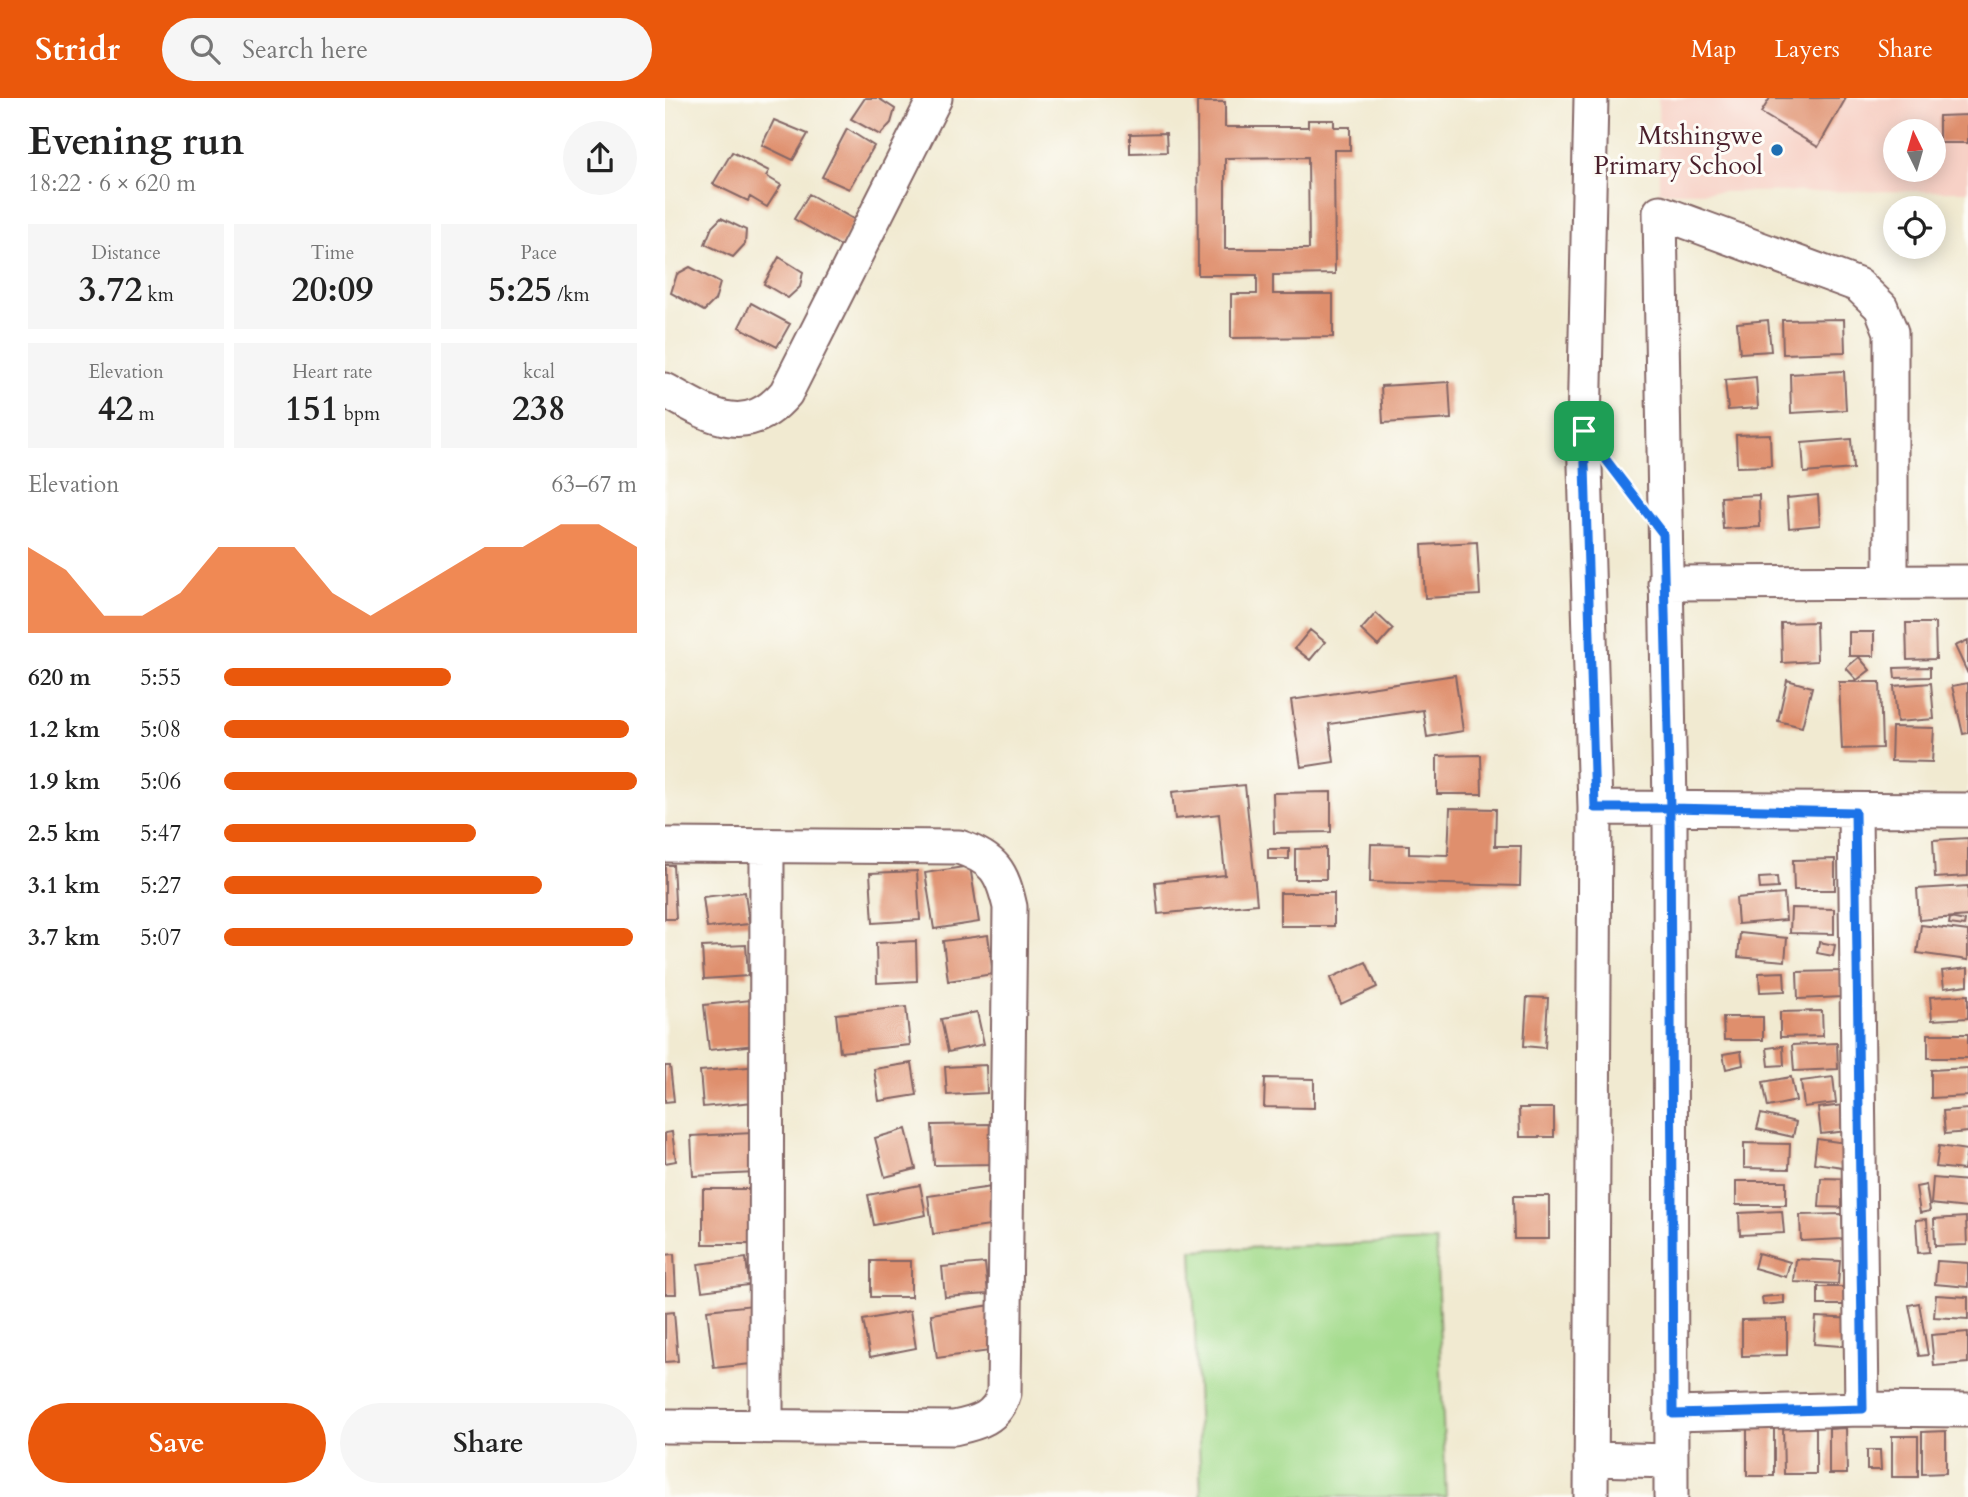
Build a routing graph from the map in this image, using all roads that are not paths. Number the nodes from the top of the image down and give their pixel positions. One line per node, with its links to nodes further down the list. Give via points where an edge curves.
1 (935, 98): 3 (street, via 786,393 773,408 761,416 728,420 703,412)
2 (1591, 98): 7 (street, via 1584,431)
3 (665, 390)
4 (1968, 582): 6 (street)
5 (1665, 583): 6 (street); 6 (street, via 1660,212 1858,285 1881,307 1891,331); 8 (street)
6 (1891, 583)
7 (1595, 808): 8 (street); 18 (street)
8 (1670, 808): 10 (street); 15 (street)
9 (1968, 810): 10 (street)
10 (1855, 812): 13 (street)
11 (665, 845): 12 (street)
12 (767, 846): 17 (street); 17 (street, via 959,848 980,854 996,868 1010,907 1004,1393 1000,1407 989,1418 954,1428)
13 (1863, 1409): 14 (street); 15 (street)
14 (1968, 1410)
15 (1673, 1414): 19 (street)
16 (665, 1426): 17 (street)
17 (766, 1426)
18 (1591, 1459): 19 (street); 20 (street)
19 (1671, 1461): 21 (street)
20 (1591, 1497)
21 (1671, 1497)

